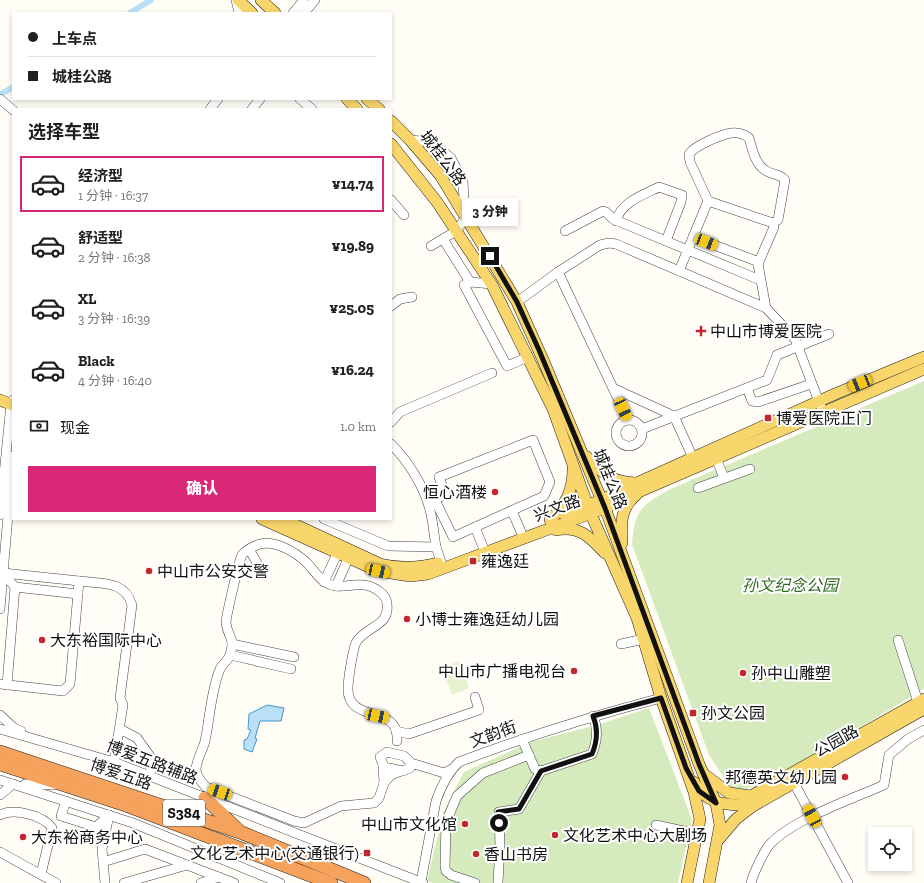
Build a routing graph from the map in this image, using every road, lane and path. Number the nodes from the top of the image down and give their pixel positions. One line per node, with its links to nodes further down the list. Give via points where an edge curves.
1 (237, 0): 4 (street); 5 (main road)
2 (261, 0): 6 (main road)
3 (308, 6): 7 (street)
4 (239, 12)
5 (251, 12)
6 (274, 12)
7 (295, 12)
8 (2, 100): 21 (street)
9 (217, 100): 15 (street)
10 (225, 100): 16 (street)
11 (259, 100): 17 (street)
12 (301, 100): 18 (street)
13 (348, 100): 19 (main road)
14 (368, 100): 20 (main road)
15 (211, 108)
16 (218, 108)
17 (253, 108)
18 (311, 108)
19 (356, 108)
20 (378, 108)
21 (12, 109)
22 (392, 121): 23 (main road, 城桂公路)
23 (410, 140): 28 (main road, 城桂公路, via 440,175); 28 (street, via 432,142 451,158 462,181)
24 (392, 145): 31 (main road, 城桂公路, via 437,202)
25 (708, 200): 30 (street); 30 (street, via 690,162 689,154 702,144 731,133 742,133 749,138 756,159 764,170 782,176 785,180 778,220); 33 (street)
26 (392, 201): 27 (street)
27 (404, 216)
28 (465, 218): 31 (street); 45 (main road, 城桂公路)
29 (616, 221): 32 (street, via 603,211); 35 (street); 35 (street, via 626,204 659,187 682,195 682,202)
30 (773, 224): 38 (street, via 774,227)
31 (456, 231): 34 (street); 43 (main road, 城桂公路)
32 (565, 231)
33 (693, 237): 37 (street); 38 (street)
34 (443, 239): 36 (street); 42 (street)
35 (666, 241): 37 (street)
36 (431, 246)
37 (688, 250): 39 (street); 41 (street)
38 (758, 262): 41 (street)
39 (679, 271): 40 (street, via 609,243 600,245); 47 (street)
40 (558, 272): 45 (street); 55 (street)
41 (760, 280): 47 (street)
42 (470, 282): 43 (street); 50 (street, via 464,286 507,366)
43 (491, 284): 50 (main road, 城桂公路)
44 (412, 297): 46 (street, via 400,299)
45 (517, 302): 67 (main road, 城桂公路)
46 (392, 305)
47 (766, 308): 49 (street, via 795,339)
48 (829, 334): 49 (street)
49 (798, 346): 54 (street); 56 (street, via 778,355 767,380)
50 (528, 357): 70 (main road, 城桂公路, via 553,409)
51 (924, 357): 59 (main road, 兴文路)
52 (924, 368): 61 (main road, 兴文路)
53 (492, 373): 64 (street, via 400,412)
54 (811, 384): 56 (street, via 758,402 752,401); 59 (street)
55 (613, 388): 62 (street); 63 (street)
56 (747, 388): 62 (street)
57 (0, 393): 60 (main road)
58 (0, 400): 60 (main road)
59 (818, 401): 61 (street); 68 (main road, 兴文路)
60 (12, 402): 78 (street)
61 (823, 412): 69 (main road, 兴文路)
62 (674, 416): 65 (street); 68 (street)
63 (628, 420): 65 (street, via 636,422); 65 (street, via 623,421 617,428 617,436 621,443 628,446 636,444 641,438)
64 (392, 421)
65 (642, 429)
66 (392, 445): 86 (street, via 418,481 430,510)
67 (582, 451): 74 (main road, via 608,477); 76 (main road, 城桂公路)
68 (693, 458): 74 (main road, 兴文路)
69 (716, 458): 73 (street); 74 (main road, 兴文路)
70 (573, 464): 77 (main road, 城桂公路); 83 (main road, via 573,484 565,503)
71 (12, 468): 95 (street)
72 (750, 469): 73 (street)
73 (724, 478): 75 (street)
74 (640, 486): 76 (main road, 兴文路); 90 (main road, via 623,510 621,527)
75 (698, 488)
76 (604, 504): 77 (main road, 兴文路); 90 (main road, 城桂公路)
77 (589, 508): 83 (main road, 兴文路); 85 (main road, 兴文路); 92 (main road, 城桂公路)
78 (0, 509)
79 (512, 511): 84 (street); 84 (street, via 544,496 550,482 533,440 439,477 445,494 435,500 453,537); 85 (street)
80 (264, 520): 89 (main road, 兴文路)
81 (285, 520): 93 (main road, 兴文路, via 380,564 409,568)
82 (326, 520): 86 (street, via 388,546)
83 (550, 520): 85 (main road, 兴文路)
84 (475, 527): 87 (street)
85 (520, 536): 87 (main road, 兴文路); 91 (main road, 兴文路, via 445,568 416,575 394,575); 92 (main road, via 568,527 594,541)
86 (436, 546): 93 (street)
87 (483, 547): 93 (main road, 兴文路)
88 (249, 549): 94 (street); 97 (street, via 265,543 278,546 301,558); 104 (street, via 239,565 226,623 233,640)
89 (337, 554): 91 (main road, 兴文路); 97 (street)
90 (624, 557): 132 (main road, 城桂公路)
91 (348, 559): 98 (street)
92 (612, 561): 102 (main road, 城桂公路)
93 (441, 562)
94 (260, 568)
95 (3, 573): 96 (street); 99 (street); 101 (street)
96 (79, 581): 100 (street); 116 (street, via 119,586 129,595 132,605 120,698 123,705)
97 (324, 582): 98 (street)
98 (336, 586): 118 (street, via 364,585 382,593 387,602 386,617 356,642 348,688 353,706 386,718 392,722)
99 (15, 587): 100 (street); 109 (street)
100 (78, 594): 109 (street, via 70,684 63,691)
101 (0, 609)
102 (644, 639): 105 (street); 111 (main road, 城桂公路)
103 (898, 640): 112 (street)
104 (232, 644): 106 (street); 107 (street)
105 (622, 644)
106 (230, 655): 108 (street); 135 (street, via 220,668 197,766 198,777 206,787 304,823 341,806 374,803 379,798)
107 (294, 657)
108 (292, 669)
109 (3, 684)
110 (475, 697): 118 (street, via 479,710 409,734)
111 (661, 698): 114 (street, 文韵街); 129 (main road, 城桂公路)
112 (922, 705): 132 (main road, 公园路, via 751,796 729,793); 137 (main road, 公园路)
113 (0, 715): 119 (street, via 14,728)
114 (593, 716): 120 (street, 文韵街); 131 (street, via 597,725 592,754)
115 (0, 729): 119 (street, 博爱五路辅路)
116 (120, 729): 125 (street); 133 (street, via 137,738 154,762)
117 (924, 730): 147 (street, via 889,755 884,785)
118 (396, 731): 121 (street)
119 (35, 738): 125 (street, 博爱五路辅路)
120 (522, 739): 124 (street); 130 (street, 文韵街, via 459,762)
121 (397, 742): 123 (street); 128 (street)
122 (0, 752): 149 (highway, 博爱五路 / S384)
123 (387, 752): 127 (street, via 380,757); 128 (street)
124 (529, 755): 131 (street, via 535,769); 166 (street, via 483,773 457,796 447,816 446,871)
125 (114, 762): 133 (street, 博爱五路辅路)
126 (0, 764): 139 (highway, 博爱五路 / S384)
127 (383, 765): 128 (street); 135 (street)
128 (406, 765): 130 (street, via 444,773); 135 (street, via 390,775); 136 (street, via 442,777)
129 (686, 768): 143 (main road, via 699,791); 150 (main road, 城桂公路, via 700,819)
130 (452, 769): 136 (street, 文韵街)
131 (541, 771): 167 (street, via 519,809 498,812)
132 (703, 773): 143 (main road, 城桂公路)
133 (149, 775): 141 (street, 博爱五路辅路)
134 (0, 780): 138 (street)
135 (384, 783)
136 (444, 783): 165 (street, 文韵街, via 436,801)
137 (794, 783): 144 (main road, 公园路); 147 (street)
138 (13, 784): 139 (street); 140 (street); 142 (street)
139 (67, 785): 163 (highway, 博爱五路 / S384, via 212,836)
140 (0, 795)
141 (204, 798): 149 (highway); 165 (street, 博爱五路辅路)
142 (66, 800): 145 (street); 145 (street, via 61,816 96,827)
143 (716, 803): 144 (main road); 151 (main road, 城桂公路, via 720,824)
144 (753, 806): 151 (main road, 公园路, via 736,819)
145 (109, 815): 153 (street, via 102,849); 162 (street)
146 (0, 816): 155 (street, via 7,812 26,814 50,825 52,828)
147 (812, 816): 170 (street, via 770,845); 171 (street)
148 (656, 825): 150 (street)
149 (240, 832): 164 (highway, 博爱五路 / S384)
150 (697, 834): 168 (main road, 城桂公路)
151 (718, 839): 169 (main road, 城桂公路)
152 (0, 852): 155 (street)
153 (103, 862): 154 (street, via 145,849); 158 (street)
154 (187, 865): 156 (street); 159 (street)
155 (41, 874): 157 (street)
156 (219, 878): 160 (street); 161 (street)
157 (56, 883)
158 (105, 883)
159 (124, 883)
160 (201, 883)
161 (234, 883)
162 (280, 883)
163 (331, 883)
164 (364, 883)
165 (422, 883)
166 (475, 883)
167 (498, 883)
168 (687, 883)
169 (709, 883)
170 (751, 883)
171 (848, 883)

